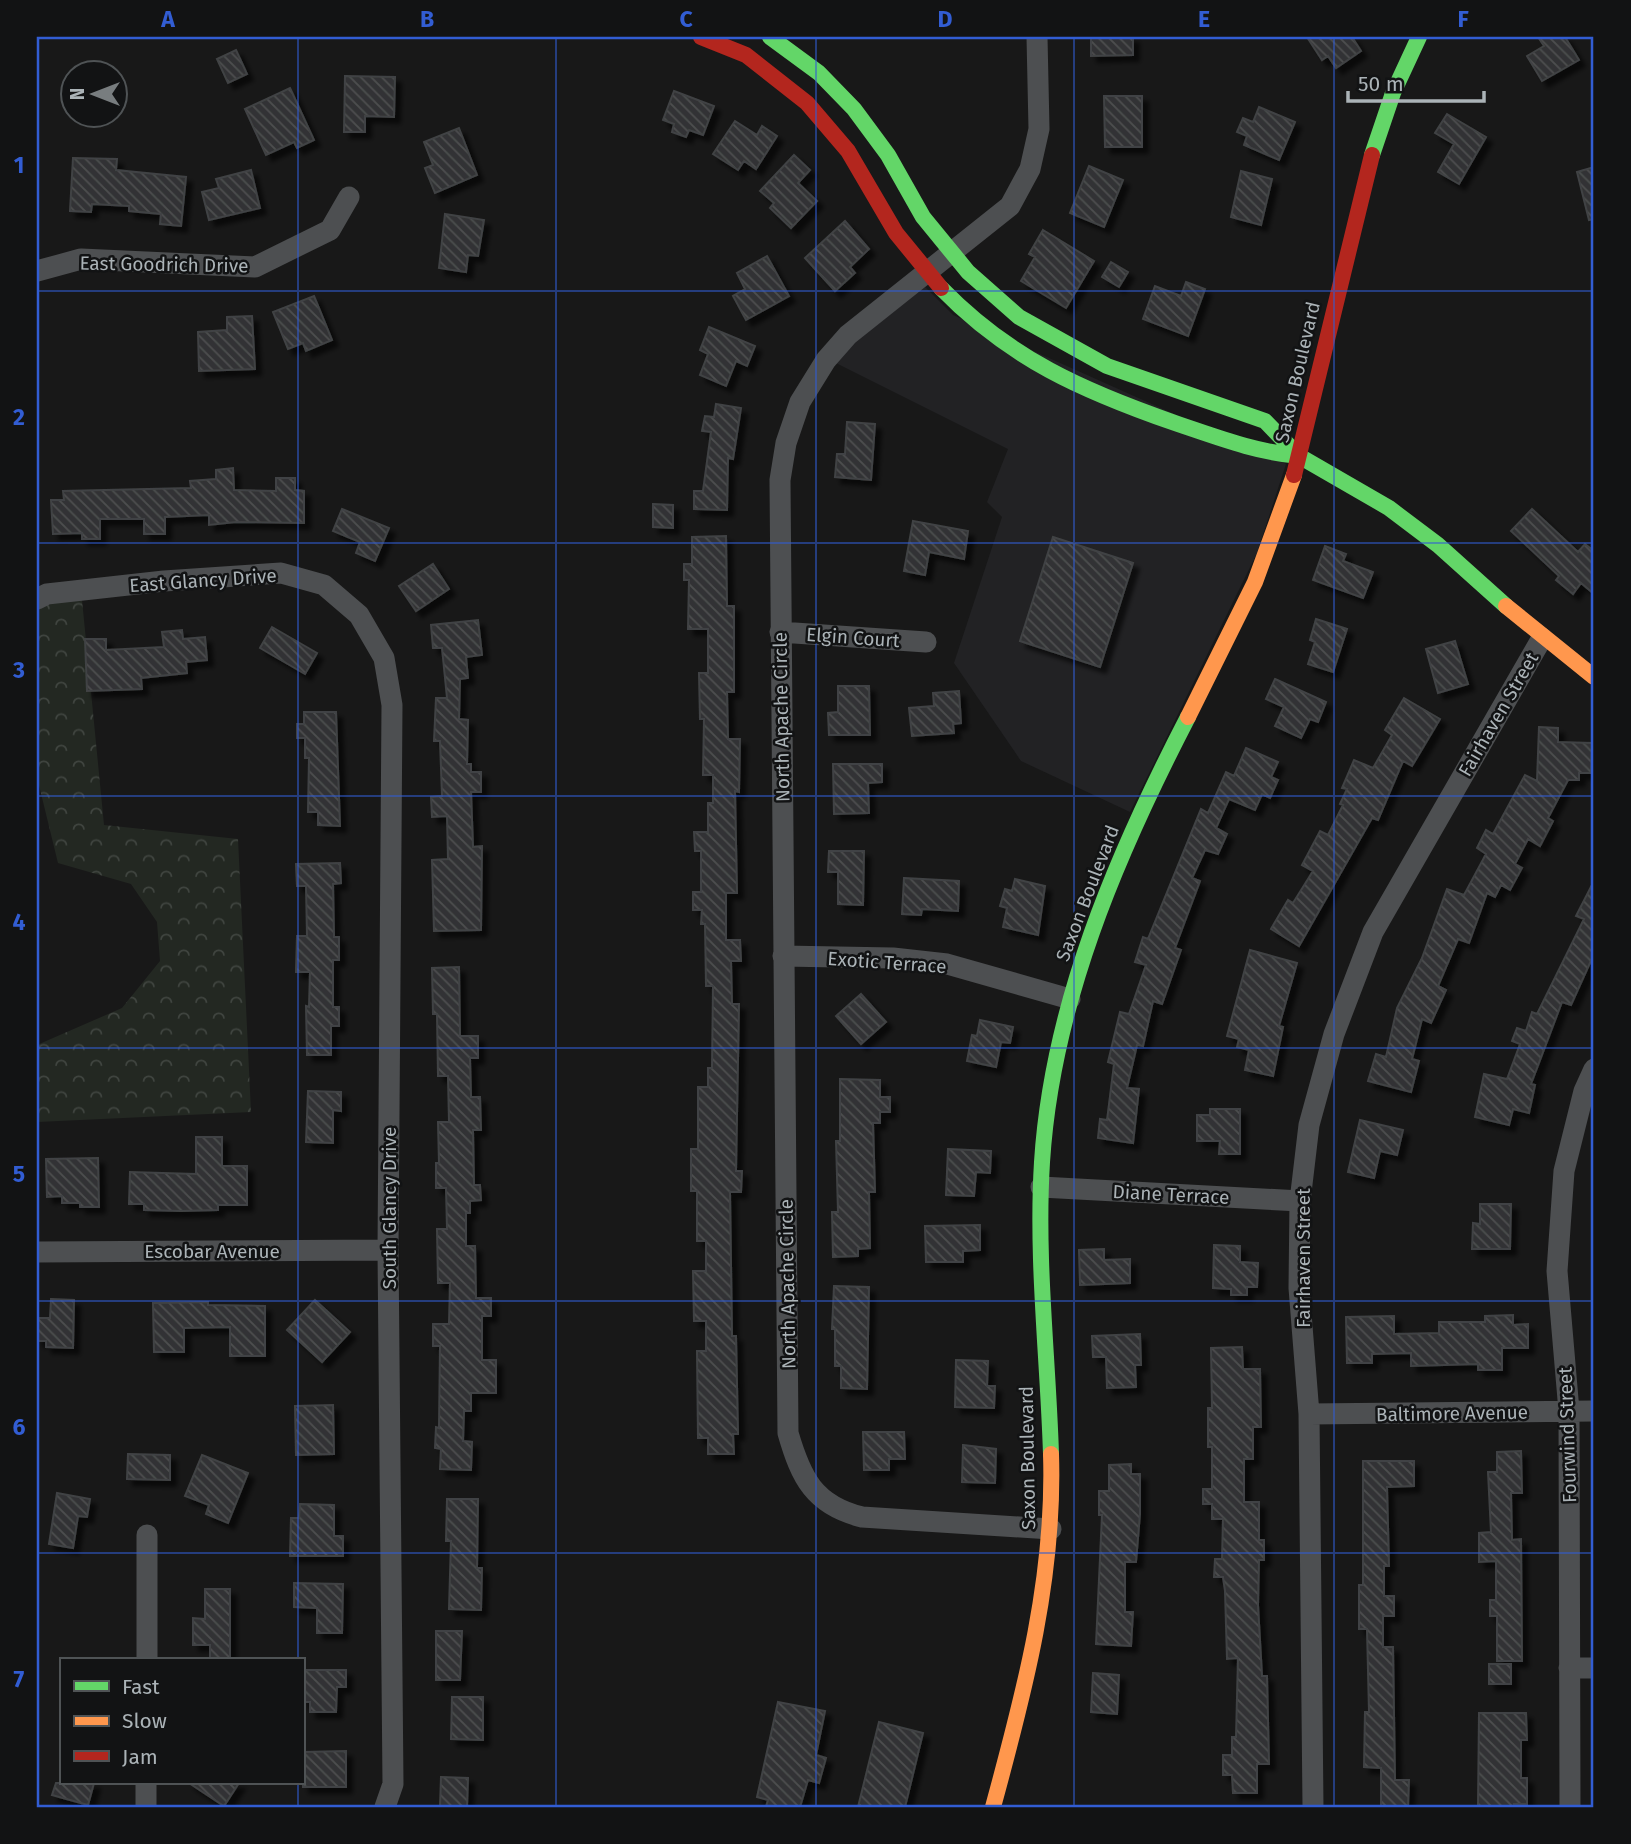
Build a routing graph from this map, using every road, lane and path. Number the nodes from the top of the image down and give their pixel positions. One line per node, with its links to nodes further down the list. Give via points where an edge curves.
1 (701, 37): 8 (main road, via 746,55 820,117 858,164 896,233)
2 (770, 37): 6 (main road, via 819,73 855,109 923,217)
3 (1037, 37): 6 (street, North Apache Circle, via 1039,129 1030,169 1010,206)
4 (1419, 37): 9 (main road, Saxon Boulevard, via 1363,179)
5 (349, 197): 7 (street, East Goodrich Drive, via 330,230 255,267 81,259)
6 (952, 252): 8 (street, North Apache Circle); 9 (main road, via 992,295 1046,335 1107,366 1265,421)
7 (37, 271)
8 (926, 273): 9 (main road, via 1013,351 1095,395 1259,452); 12 (street, North Apache Circle, via 848,335 800,402 779,480)
9 (1299, 456): 13 (main road, via 1389,508 1438,545); 17 (main road, Saxon Boulevard, via 1266,556 1233,632 1151,789 1107,889)
10 (37, 599): 11 (street, East Glancy Drive, via 47,594 164,581 281,573 324,585)
11 (359, 615): 21 (street, South Glancy Drive, via 384,658 392,705)
12 (780, 632): 14 (street, Elgin Court); 16 (street, North Apache Circle)
13 (1542, 638): 15 (main road); 20 (street, Fairhaven Street, via 1373,932 1334,1034 1309,1125)
14 (926, 642)
15 (1594, 677)
16 (783, 957): 17 (street, Exotic Terrace, via 893,958 947,964); 26 (street, North Apache Circle, via 788,1433 797,1466 816,1494 846,1513 862,1517)
17 (1070, 999): 19 (main road, Saxon Boulevard, via 1048,1110)
18 (1594, 1069): 23 (street, Fourwind Street, via 1564,1171 1557,1271)
19 (1041, 1187): 20 (street, Diane Terrace); 26 (main road, Saxon Boulevard)
20 (1300, 1201): 25 (street, Fairhaven Street, via 1299,1288)
21 (388, 1250): 22 (street, Escobar Avenue); 33 (street, South Glancy Drive, via 393,1784)
22 (37, 1252)
23 (1569, 1411): 24 (street, Baltimore Avenue); 25 (street, Baltimore Avenue); 29 (street, Fourwind Street)
24 (1594, 1411)
25 (1309, 1415): 35 (street, Fairhaven Street)
26 (1051, 1529): 34 (main road, Saxon Boulevard, via 1035,1644)
27 (148, 1535): 28 (street)
28 (147, 1658)
29 (1569, 1668): 30 (street); 36 (street, Fourwind Street)
30 (1594, 1668)
31 (146, 1784): 32 (street)
32 (146, 1807)
33 (385, 1807)
34 (993, 1807)
35 (1313, 1807)
36 (1570, 1807)

